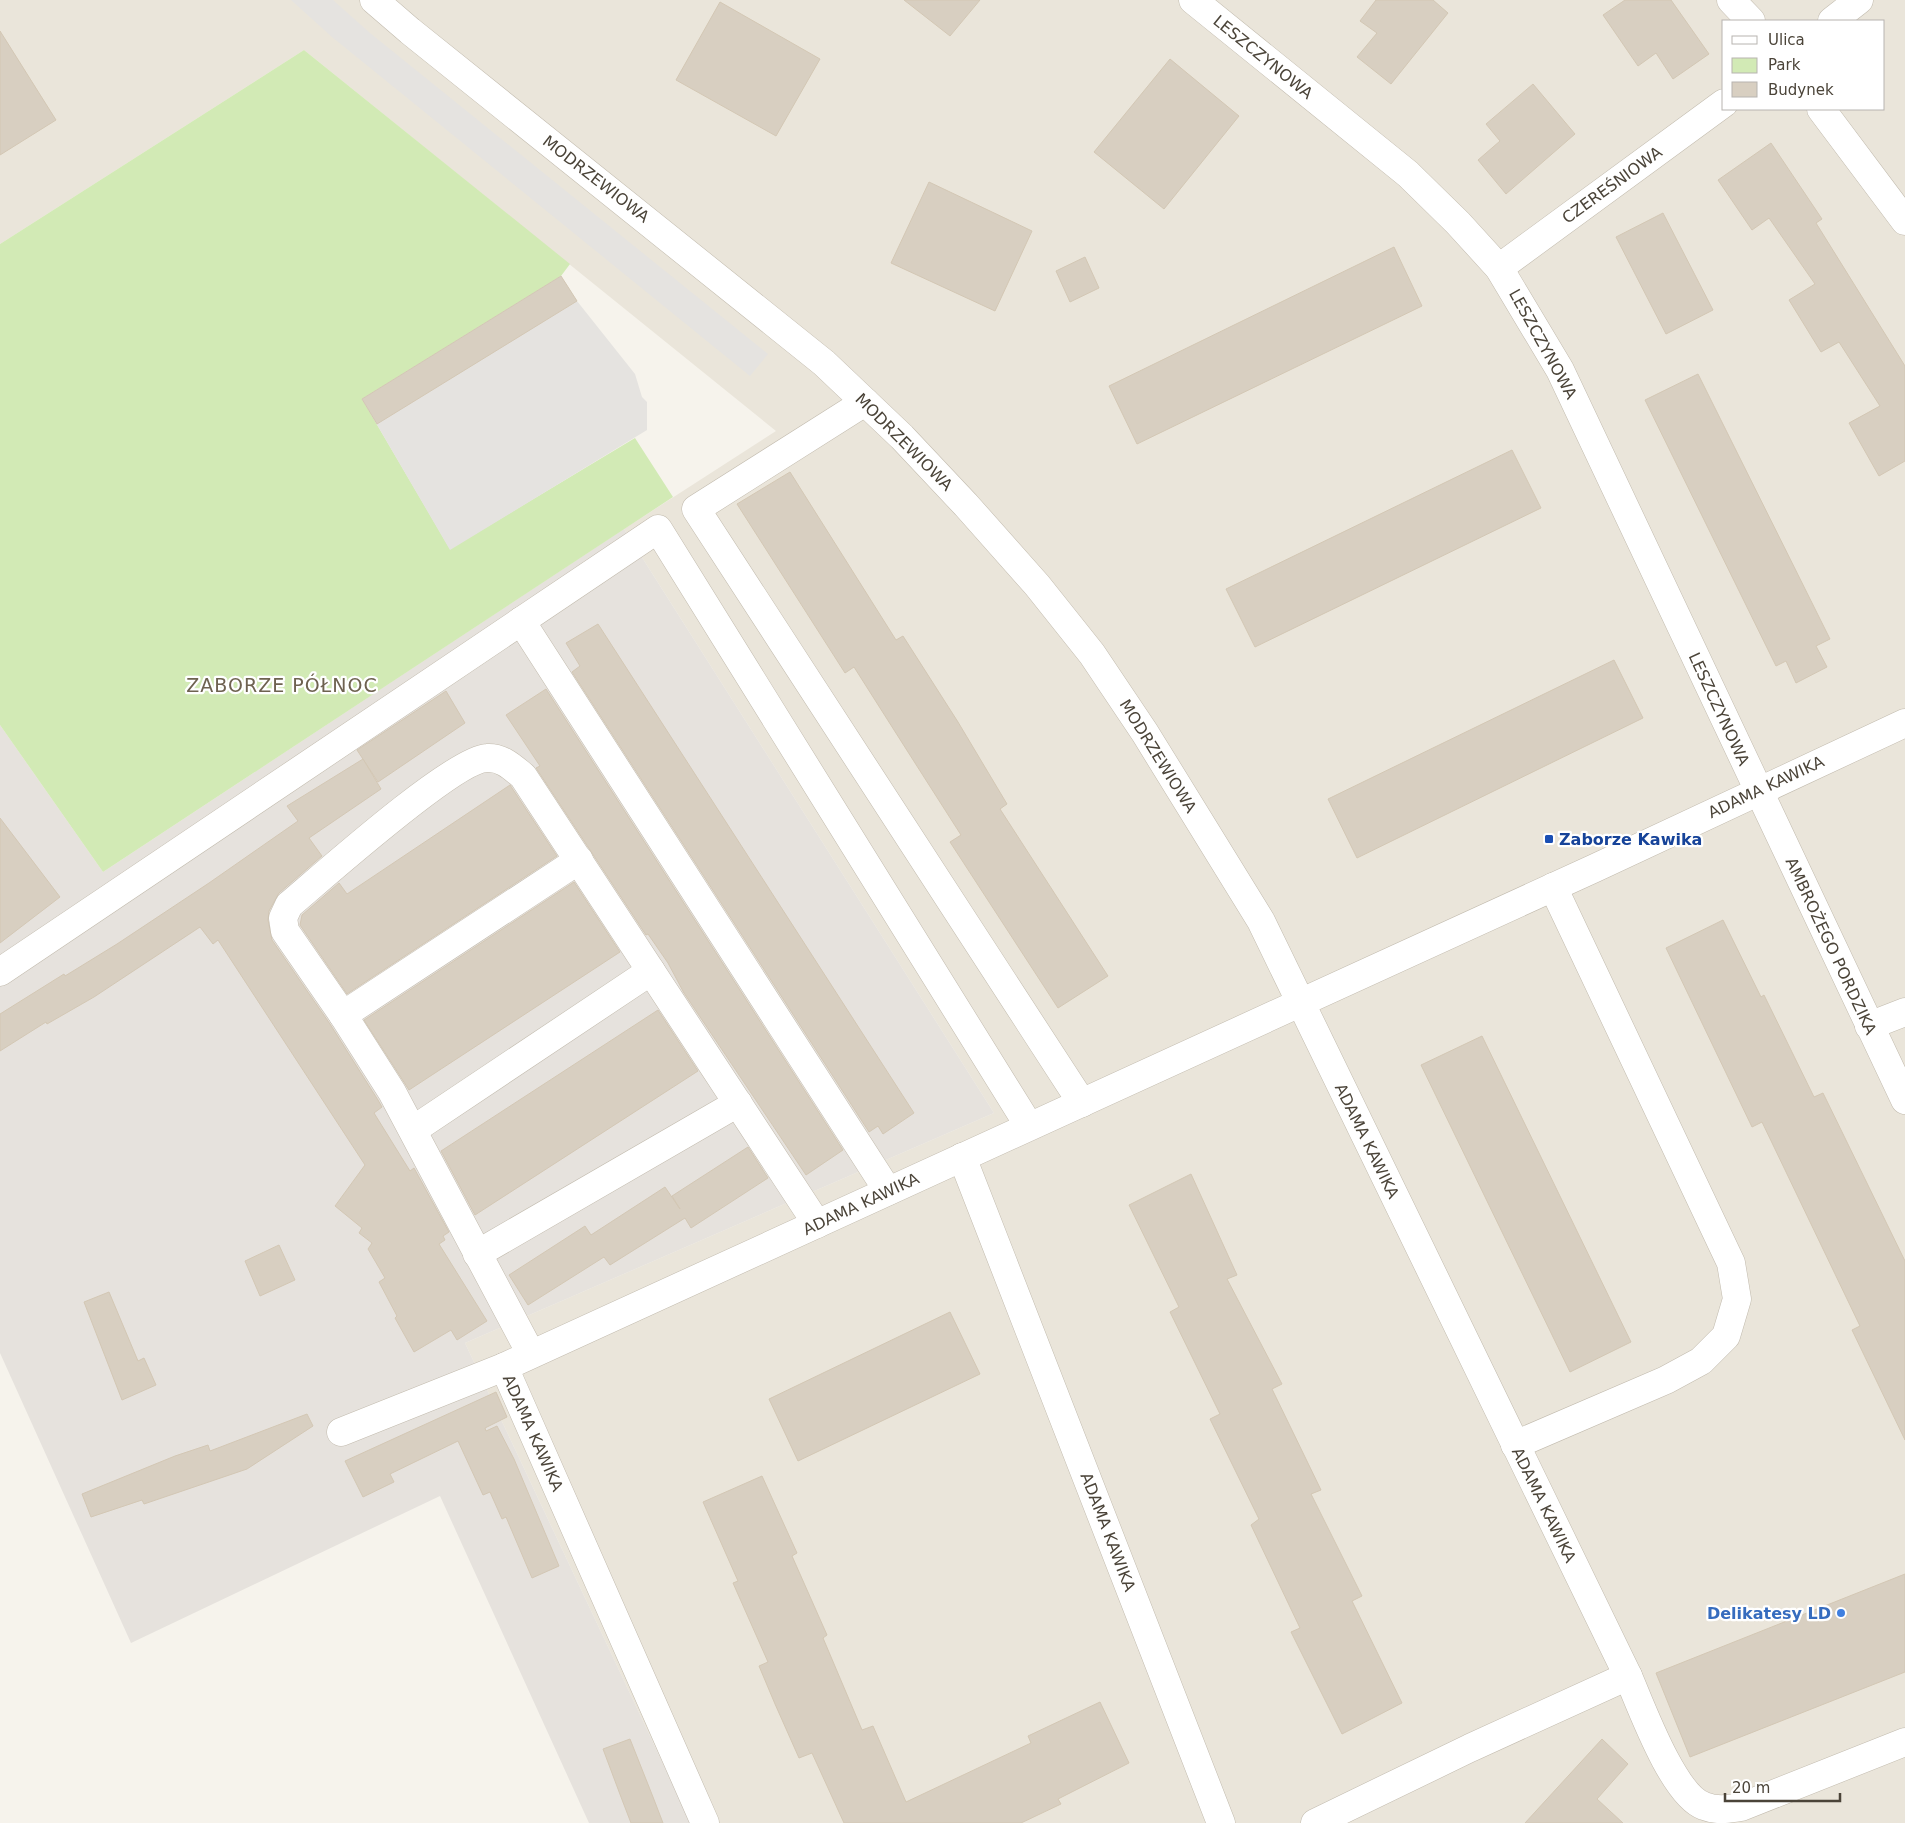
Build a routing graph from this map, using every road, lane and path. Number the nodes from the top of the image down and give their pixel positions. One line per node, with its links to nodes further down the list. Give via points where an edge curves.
1 (374, 0): 11 (street, MODRZEWIOWA, via 728,283 824,363)
2 (1193, 0): 10 (street, LESZCZYNOWA, via 1408,174)
3 (1731, 0): 5 (street)
4 (1859, 0): 6 (street)
5 (1750, 20)
6 (1833, 20)
7 (1722, 104): 10 (street, CZEREŚNIOWA)
8 (1823, 110): 9 (street)
9 (1905, 221)
10 (1499, 268): 14 (street, LESZCZYNOWA, via 1560,370)
11 (865, 402): 19 (street, MODRZEWIOWA, via 966,505 1037,585 1092,654 1145,733 1261,922); 24 (street, via 696,509)
12 (521, 622): 18 (street); 26 (street, via 658,529); 29 (street)
13 (1905, 723): 14 (street, ADAMA KAWIKA)
14 (1758, 790): 16 (street, ADAMA KAWIKA); 22 (street, AMBROŻEGO PORDZIKA)
15 (579, 860): 17 (street); 21 (street); 21 (street, via 523,776 504,761 486,758 467,764 400,812 289,905 283,918 285,931)
16 (1553, 886): 19 (street, ADAMA KAWIKA); 35 (street, via 1731,1263 1737,1299 1726,1336 1701,1361 1666,1380)
17 (651, 971): 25 (street); 27 (street)
18 (0, 972)
19 (1300, 1003): 24 (street, ADAMA KAWIKA); 35 (street, ADAMA KAWIKA)
20 (1905, 1012): 22 (street)
21 (343, 1015): 27 (street)
22 (1869, 1026): 23 (street, AMBROŻEGO PORDZIKA)
23 (1905, 1100)
24 (1082, 1102): 26 (street, ADAMA KAWIKA)
25 (738, 1103): 30 (street); 31 (street)
26 (1029, 1126): 28 (street, ADAMA KAWIKA)
27 (413, 1130): 31 (street)
28 (962, 1157): 29 (street, ADAMA KAWIKA); 39 (street, ADAMA KAWIKA)
29 (888, 1191): 30 (street, ADAMA KAWIKA)
30 (817, 1224): 32 (street, ADAMA KAWIKA)
31 (476, 1254): 32 (street)
32 (531, 1354): 33 (street, ADAMA KAWIKA)
33 (504, 1366): 34 (street); 38 (street, ADAMA KAWIKA)
34 (341, 1432)
35 (1515, 1445): 36 (street, ADAMA KAWIKA)
36 (1628, 1676): 37 (street, ADAMA KAWIKA, via 1668,1765 1685,1791 1702,1806 1723,1810 1741,1807); 40 (street)
37 (1905, 1742)
38 (705, 1823)
39 (1221, 1823)
40 (1315, 1823)

